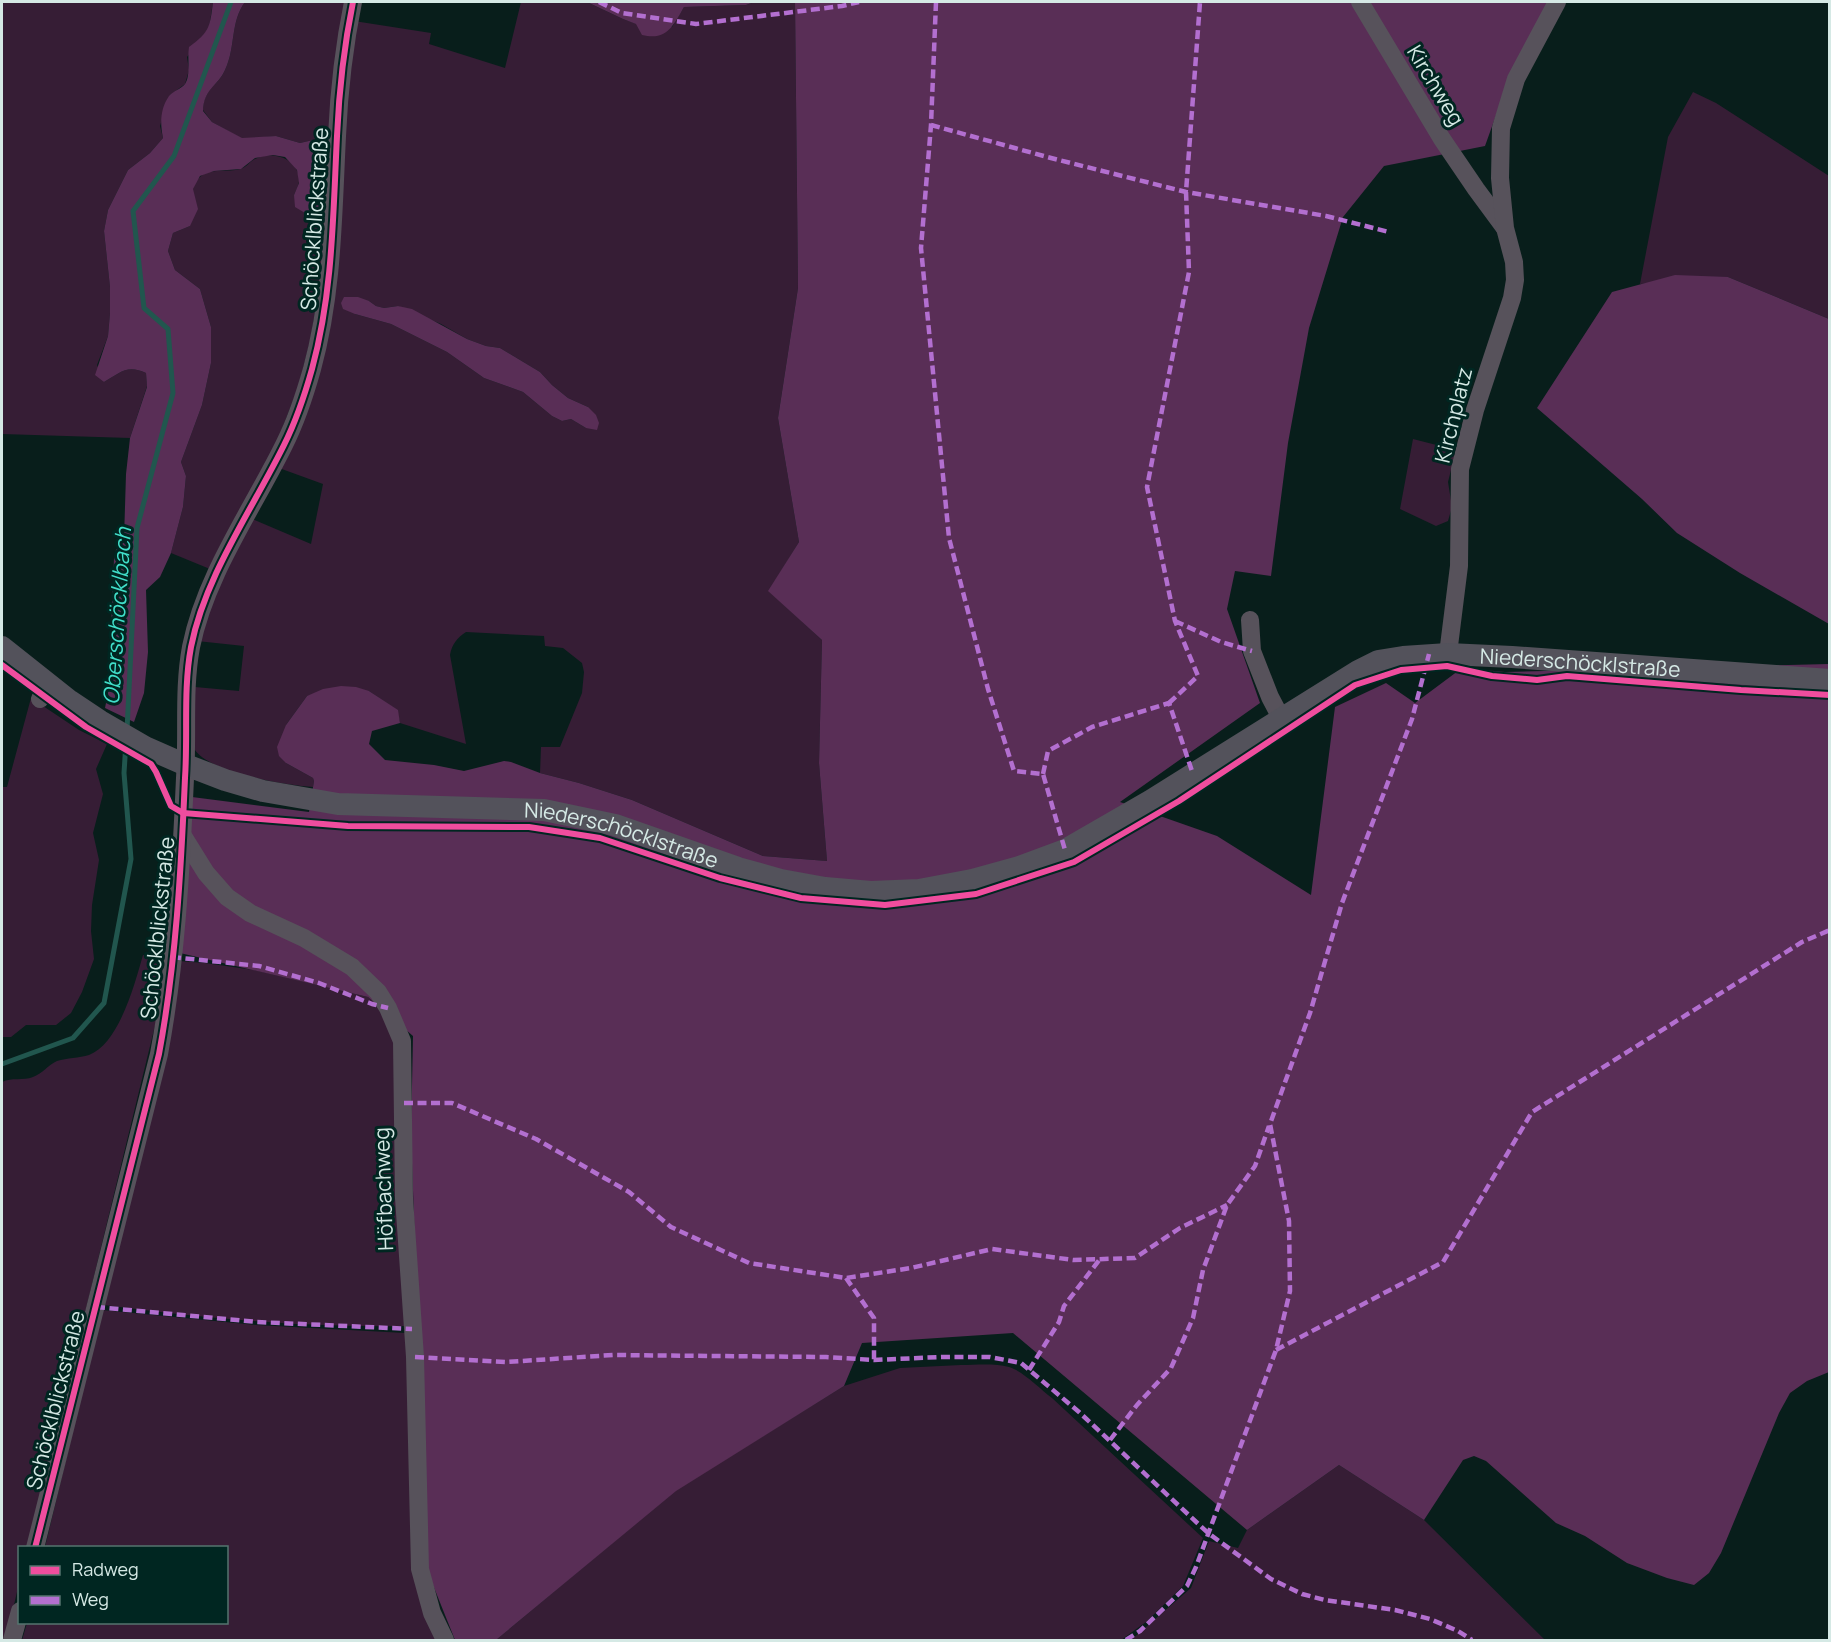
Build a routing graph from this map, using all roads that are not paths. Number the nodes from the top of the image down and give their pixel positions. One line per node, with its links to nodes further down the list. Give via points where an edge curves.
1 (353, 2): 12 (street, Schöcklblickstraße, via 340,89 331,266 319,342 306,391 286,442 218,573 197,626 187,686)
2 (1360, 2): 5 (street, Kirchweg)
3 (1557, 2): 4 (street, via 1516,79 1501,128)
4 (1500, 178): 5 (street, via 1489,187); 6 (street)
5 (1476, 189): 6 (street, Kirchweg)
6 (1505, 228): 9 (street, Kirchplatz, via 1515,280 1460,469 1460,566)
7 (1250, 620): 11 (street, via 1252,651)
8 (2, 647): 12 (main road, Niederschöcklstraße, via 44,692)
9 (1448, 654): 10 (main road, Niederschöcklstraße); 11 (main road, Niederschöcklstraße, via 1378,661)
10 (1830, 680)
11 (1281, 718): 12 (main road, Niederschöcklstraße, via 1065,850 972,880 920,890 871,892 781,880 615,825 544,810 338,804 263,791)
12 (186, 765): 13 (street, Schöcklblickstraße)
13 (183, 836): 14 (street, Schöcklblickstraße, via 168,1007 159,1054); 17 (street, Höfbachweg, via 227,897 352,967 378,992 402,1041 404,1198 415,1357 420,1569 432,1613)
14 (36, 1546)
15 (18, 1618): 16 (street)
16 (12, 1641)
17 (445, 1641)

